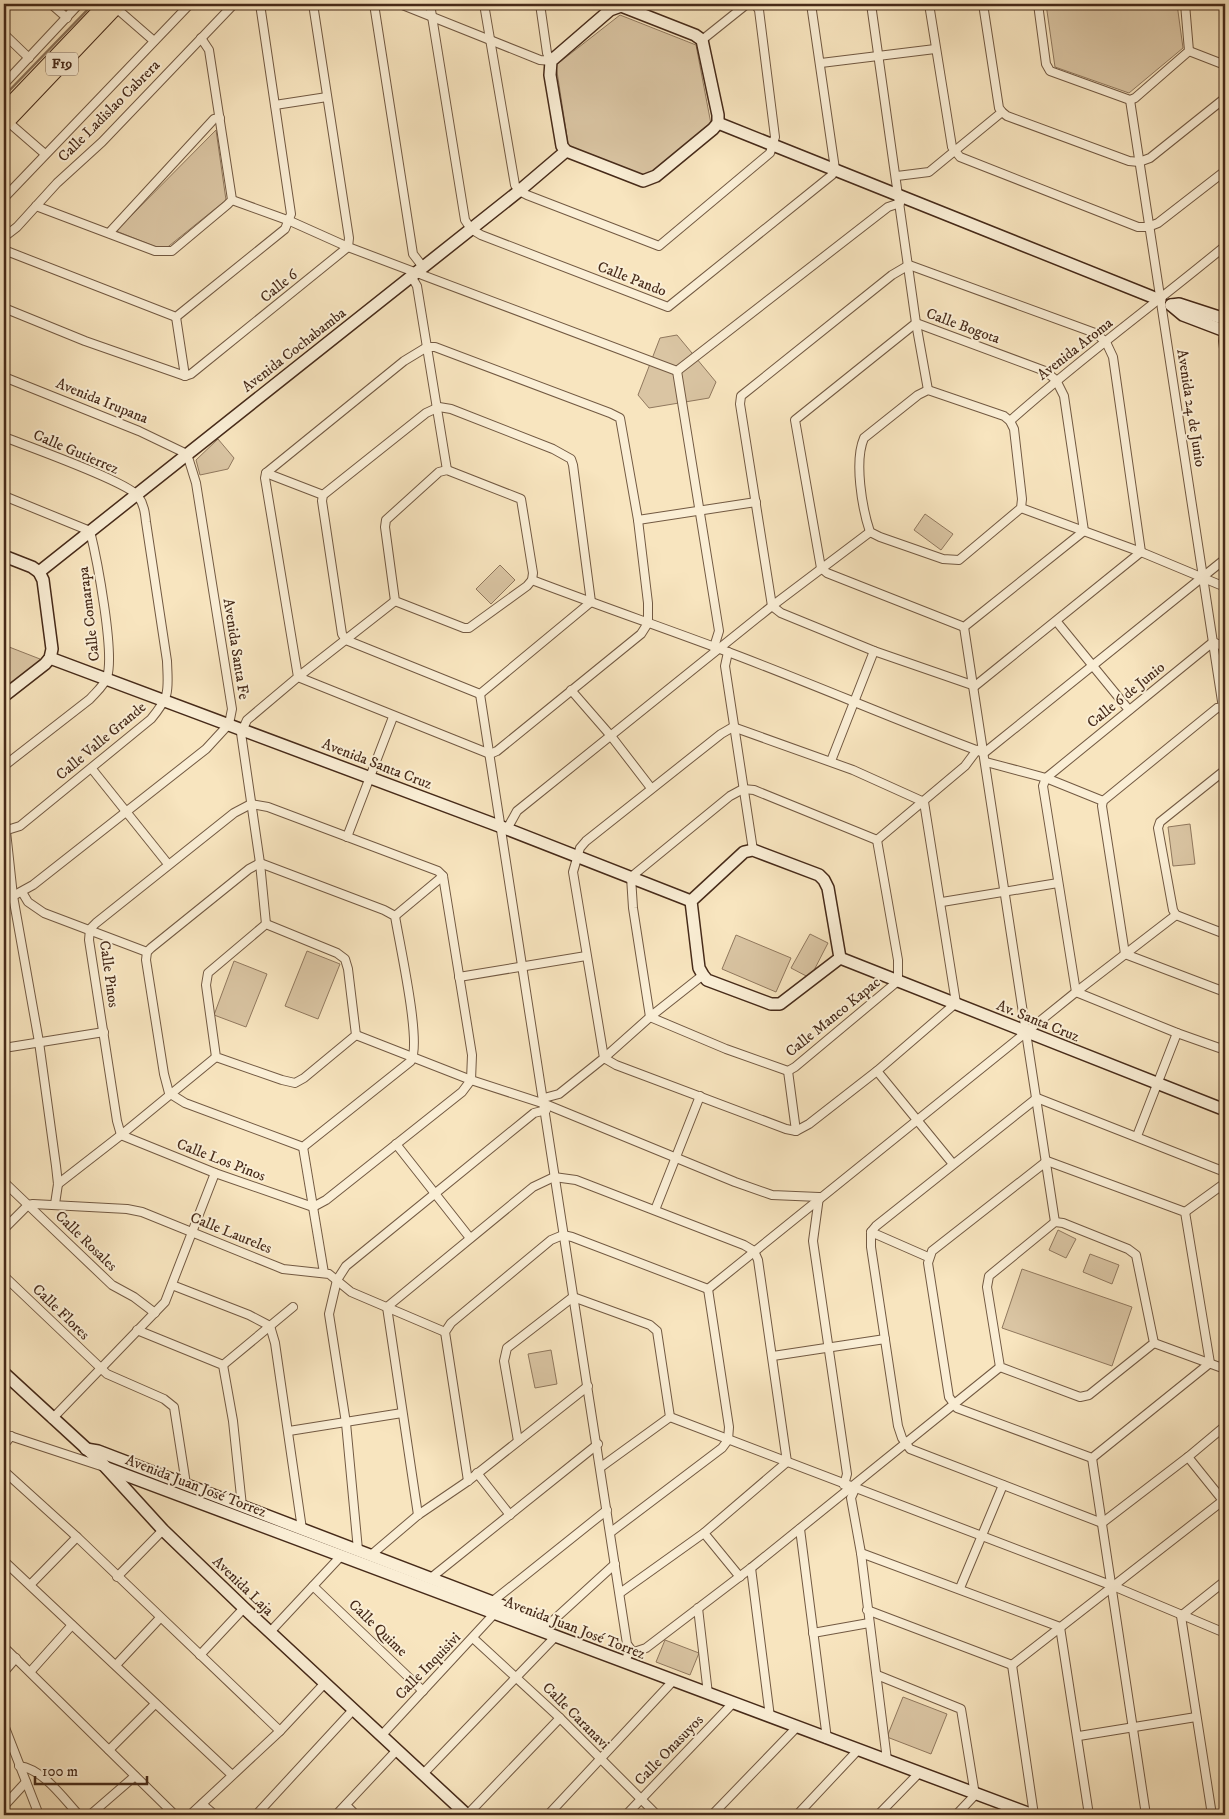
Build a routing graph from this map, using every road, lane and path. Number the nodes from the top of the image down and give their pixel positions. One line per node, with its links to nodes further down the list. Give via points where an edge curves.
1 (52, 4): 23 (street)
2 (79, 4): 23 (street)
3 (190, 4): 28 (street)
4 (234, 4): 25 (street, Calle Ladislao Cabrera)
5 (260, 4): 40 (street)
6 (313, 4): 37 (street)
7 (374, 4): 67 (street)
8 (400, 4): 22 (street)
9 (430, 4): 22 (street)
10 (484, 4): 26 (street)
11 (540, 4): 33 (street)
12 (748, 4): 27 (street)
13 (755, 4): 45 (street)
14 (811, 4): 34 (street)
15 (871, 4): 31 (street)
16 (929, 4): 29 (street)
17 (983, 4): 41 (street)
18 (1038, 4): 39 (street, via 1046,64 1050,71)
19 (1184, 4): 30 (street)
20 (114, 5): 28 (street); 43 (highway, F19)
21 (621, 5): 27 (street, via 695,34); 33 (street, via 610,10)
22 (432, 17): 26 (street); 60 (street, via 465,220)
23 (67, 18): 32 (street)
24 (4, 34): 32 (street)
25 (201, 38): 42 (street, via 209,50); 57 (street, Calle Ladislao Cabrera)
26 (489, 39): 33 (street); 53 (street, via 515,185)
27 (702, 40): 44 (street)
28 (154, 41): 48 (street)
29 (935, 49): 31 (street); 47 (street)
30 (1189, 51): 35 (street); 39 (street)
31 (880, 56): 34 (street); 52 (street)
32 (29, 58): 36 (street)
33 (551, 62): 46 (street, via 550,75 562,146)
34 (821, 63): 50 (street)
35 (1225, 65)
36 (4, 84)
37 (327, 97): 40 (street); 64 (street)
38 (1225, 98): 49 (street, via 1150,158)
39 (1130, 100): 49 (street, Avenida 24 de Junio)
40 (275, 105): 58 (street)
41 (1002, 112): 47 (street); 49 (street, via 1129,162)
42 (220, 118): 55 (street); 61 (street, via 214,119)
43 (5, 119): 48 (street)
44 (718, 123): 45 (street); 46 (street, via 656,176 643,181)
45 (774, 146): 50 (street); 53 (street, via 770,153 659,246)
46 (566, 151): 53 (street, Avenida Cochabamba)
47 (954, 152): 52 (street, via 929,172); 59 (street, via 1138,227)
48 (46, 154): 54 (street)
49 (1140, 162): 59 (street, Avenida 24 de Junio)
50 (835, 169): 56 (street); 60 (street, Calle Pando, via 825,181 668,307 481,236)
51 (1225, 171): 59 (street, via 1158,223)
52 (897, 176): 56 (street)
53 (520, 191): 60 (street, Avenida Cochabamba)
54 (4, 198)
55 (232, 200): 58 (street); 61 (street, via 172,251 155,251)
56 (900, 200): 66 (street); 68 (street); 77 (street)
57 (36, 206): 61 (street); 62 (street, Calle Ladislao Cabrera)
58 (290, 221): 64 (street); 71 (street, via 285,229)
59 (1148, 227): 68 (street, Avenida 24 de Junio)
60 (471, 229): 67 (street, Avenida Cochabamba)
61 (109, 233)
62 (4, 237)
63 (1225, 246): 68 (street, Avenida Aroma)
64 (348, 247): 67 (street); 78 (street, Calle 6)
65 (4, 250): 71 (street)
66 (909, 265): 72 (street); 74 (street, via 1086,329); 91 (street, via 892,274 741,396)
67 (416, 272): 75 (street); 77 (street); 85 (street, Avenida Cochabamba)
68 (1160, 300): 69 (street); 74 (street, Avenida Aroma); 103 (street, Avenida 24 de Junio)
69 (1171, 305): 73 (street, via 1179,304)
70 (4, 308): 78 (street)
71 (176, 317): 78 (street)
72 (916, 323): 80 (street, Calle Bogota, via 1045,371); 81 (street); 101 (street, Calle Bogota, via 795,420)
73 (1225, 327): 76 (street)
74 (1106, 342): 80 (street, Avenida Aroma); 98 (street, via 1113,357)
75 (427, 347): 82 (street); 87 (street, via 404,361); 94 (street, via 436,347 620,418)
76 (1225, 356)
77 (677, 371): 93 (street)
78 (185, 376)
79 (4, 377): 85 (street, Avenida Irupana, via 139,431)
80 (1056, 380): 83 (street, Avenida Aroma); 96 (street, via 1064,396)
81 (928, 390): 83 (street, via 1004,416); 97 (street, via 864,438 860,447 860,471)
82 (438, 408): 86 (street); 88 (street, via 426,413); 107 (street, via 451,409 571,459)
83 (1010, 421): 92 (street, via 1014,429 1022,499)
84 (4, 437): 89 (street, Calle Gutierrez, via 102,476)
85 (187, 454): 89 (street, Avenida Cochabamba); 131 (street, Avenida Santa Fe, via 196,483 232,709)
86 (447, 470): 104 (street, via 521,499); 106 (street, via 438,472 386,520)
87 (266, 473): 88 (street); 120 (street, via 264,478)
88 (324, 494): 112 (street, via 322,501 340,624)
89 (137, 495): 95 (street, Avenida Cochabamba); 125 (street, Calle Valle Grande, via 146,522 167,661)
90 (4, 496): 95 (street)
91 (756, 502): 93 (street); 108 (street)
92 (1020, 508): 96 (street); 97 (street, via 959,560 943,559)
93 (700, 509): 94 (street); 115 (street)
94 (638, 520): 110 (street)
95 (90, 531): 102 (street, Avenida Cochabamba); 119 (street, Calle Comarapa, via 109,651)
96 (1084, 531): 98 (street); 111 (street)
97 (870, 532): 101 (street)
98 (1141, 552): 103 (street); 109 (street)
99 (4, 556): 102 (street)
100 (1225, 559): 103 (street)
101 (822, 568): 108 (street); 111 (street, via 827,573)
102 (39, 572): 117 (street, via 43,580 52,649)
103 (1203, 578): 105 (street); 113 (street, Avenida 24 de Junio); 118 (street)
104 (532, 580): 106 (street, via 470,628); 107 (street)
105 (1225, 587)
106 (394, 601): 112 (street)
107 (591, 602): 110 (street); 123 (street)
108 (772, 606): 115 (street); 116 (street, via 781,613)
109 (1057, 622): 118 (street); 121 (street)
110 (648, 623): 115 (street); 122 (street, via 641,634)
111 (964, 627): 121 (street)
112 (346, 640): 120 (street); 123 (street)
113 (1213, 642): 114 (street); 127 (street, Avenida 24 de Junio); 128 (street, Calle 6 de Junio)
114 (1225, 647)
115 (721, 649): 126 (street); 132 (street); 134 (street)
116 (874, 651): 121 (street); 126 (street)
117 (50, 658): 119 (street, Avenida Santa Cruz); 124 (street)
118 (1094, 664): 128 (street); 135 (street)
119 (107, 677): 125 (street, Avenida Santa Cruz); 139 (street, Calle Comarapa, via 90,699)
120 (298, 677): 129 (street); 133 (street, via 247,720)
121 (975, 686): 135 (street)
122 (571, 690): 134 (street); 136 (street)
123 (480, 694): 136 (street)
124 (4, 696)
125 (166, 700): 131 (street, Avenida Santa Cruz); 140 (street, Calle Valle Grande, via 151,719)
126 (853, 703): 135 (street); 137 (street)
127 (1224, 706): 130 (street, Avenida 24 de Junio); 146 (street, via 1216,708)
128 (1129, 710): 143 (street, Calle 6 de Junio)
129 (393, 716): 136 (street); 142 (street)
130 (1225, 721)
131 (229, 724): 133 (street, Avenida Santa Cruz); 150 (street, via 206,749)
132 (733, 727): 137 (street); 144 (street); 145 (street)
133 (242, 728): 142 (street, Avenida Santa Cruz); 148 (street)
134 (611, 736): 144 (street); 151 (street, via 517,811)
135 (981, 752): 138 (street); 147 (street)
136 (490, 754): 151 (street)
137 (831, 761): 147 (street)
138 (986, 762): 143 (street); 164 (street)
139 (4, 766)
140 (92, 769): 150 (street); 152 (street, Calle Valle Grande, via 20,826)
141 (1225, 770): 168 (street, via 1160,822 1160,837)
142 (370, 778): 151 (street, Avenida Santa Cruz); 153 (street)
143 (1046, 778): 146 (street); 161 (street, via 1044,786)
144 (651, 788): 156 (street, via 586,841)
145 (743, 789): 154 (street); 155 (street); 160 (street, via 730,796)
146 (1103, 801): 174 (street)
147 (924, 802): 154 (street); 167 (street)
148 (251, 804): 153 (street, via 268,807); 157 (street); 158 (street, Calle Pinos, via 234,813)
149 (4, 813): 152 (street)
150 (127, 813): 158 (street); 163 (street)
151 (504, 828): 156 (street, Avenida Santa Cruz); 177 (street)
152 (5, 831): 165 (street)
153 (347, 836): 159 (street, via 438,870)
154 (877, 840): 180 (street, Calle Manco Kapac, via 898,960)
155 (753, 850): 166 (street, via 744,852); 176 (street, via 824,880)
156 (577, 856): 160 (street, Avenida Santa Cruz); 175 (street, via 573,872)
157 (260, 863): 169 (street); 170 (street); 173 (street)
158 (168, 864): 171 (street, Calle Pinos)
159 (443, 876): 169 (street); 179 (street)
160 (631, 877): 166 (street, Avenida Santa Cruz); 184 (street)
161 (1058, 883): 164 (street); 181 (street)
162 (4, 892): 165 (street)
163 (22, 892): 165 (street); 171 (street, via 28,902 44,913)
164 (1003, 892): 167 (street); 186 (street)
165 (13, 896): 189 (street)
166 (691, 901): 178 (street, via 699,968)
167 (942, 902): 183 (street)
168 (1176, 915): 172 (street); 174 (street)
169 (395, 916): 192 (street, via 414,1034)
170 (266, 924): 188 (street, via 324,946 345,959); 193 (street, via 208,973 206,986)
171 (90, 929): 173 (street); 185 (street, Calle Pinos)
172 (1225, 934)
173 (147, 952): 199 (street)
174 (1125, 954): 181 (street); 182 (street)
175 (586, 956): 177 (street); 194 (street)
176 (840, 958): 178 (street, via 780,1004 771,1004 707,980); 180 (street, Av. Santa Cruz)
177 (523, 966): 179 (street); 202 (street)
178 (703, 975): 184 (street)
179 (459, 977): 197 (street, via 472,1055)
180 (898, 981): 183 (street, Av. Santa Cruz); 195 (street, Calle Manco Kapac)
181 (1076, 992): 186 (street); 187 (street)
182 (1225, 992)
183 (956, 1003): 186 (street, Av. Santa Cruz); 196 (street)
184 (650, 1017): 194 (street); 195 (street, Calle Manco Kapac)
185 (104, 1032): 189 (street); 206 (street, Calle Pinos)
186 (1025, 1032): 198 (street, Av. Santa Cruz); 201 (street); 204 (street)
187 (1177, 1033): 191 (street); 198 (street)
188 (356, 1035): 192 (street); 193 (street, via 295,1083)
189 (39, 1042): 190 (street); 218 (street)
190 (4, 1048)
191 (1225, 1050)
192 (414, 1056): 197 (street); 209 (street, via 411,1062)
193 (216, 1057): 199 (street)
194 (604, 1058): 200 (street, via 616,1066); 202 (street)
195 (788, 1071): 205 (street)
196 (877, 1071): 204 (street); 205 (street)
197 (471, 1080): 202 (street); 208 (street, via 462,1092)
198 (1156, 1084): 203 (street, Av. Santa Cruz); 207 (street)
199 (169, 1093): 206 (street); 209 (street)
200 (700, 1096): 205 (street); 210 (street)
201 (1036, 1098): 207 (street); 211 (street); 212 (street)
202 (545, 1104): 210 (street); 215 (street); 219 (street)
203 (1225, 1110)
204 (918, 1121): 212 (street); 220 (street)
205 (796, 1131)
206 (122, 1135): 214 (street, Calle Los Pinos); 218 (street)
207 (1137, 1136): 213 (street)
208 (396, 1144): 219 (street); 223 (street, via 326,1200)
209 (303, 1147): 223 (street)
210 (676, 1158): 220 (street, via 772,1195); 224 (street)
211 (1047, 1161): 225 (street); 226 (street); 233 (street)
212 (953, 1164): 228 (street)
213 (1225, 1172)
214 (215, 1173): 223 (street, Calle Los Pinos); 229 (street)
215 (554, 1177): 224 (street, via 576,1180); 230 (street); 231 (street, via 533,1187)
216 (4, 1182): 222 (street, Calle Rosales)
217 (1225, 1183): 225 (street)
218 (58, 1184): 221 (street)
219 (435, 1194): 231 (street); 236 (street, via 346,1266)
220 (819, 1197): 232 (street); 248 (street, via 813,1241)
221 (55, 1204): 222 (street, Calle Laureles); 229 (street, Calle Laureles, via 142,1212)
222 (28, 1205): 227 (street); 242 (street, Calle Rosales, via 112,1285)
223 (312, 1207): 234 (street)
224 (655, 1210): 232 (street)
225 (1185, 1212): 250 (street)
226 (1055, 1222): 247 (street, via 1063,1222 1136,1255); 253 (street, via 988,1276)
227 (4, 1229)
228 (871, 1232): 233 (street); 246 (street)
229 (192, 1233): 234 (street, Calle Laureles, via 283,1269); 237 (street)
230 (562, 1235): 238 (street); 239 (street); 245 (street, via 550,1240 451,1323)
231 (470, 1238): 241 (street)
232 (754, 1251): 238 (street); 249 (street)
233 (928, 1257): 257 (street, via 949,1397)
234 (324, 1272): 236 (street, Calle Laureles)
235 (4, 1276): 252 (street, Calle Flores)
236 (337, 1280): 241 (street, Calle Laureles, via 351,1292); 261 (street, via 329,1314)
237 (172, 1284): 242 (street, via 165,1302); 243 (street)
238 (708, 1289): 265 (street, via 729,1427)
239 (573, 1297): 256 (street); 259 (street, via 650,1325 657,1331); 266 (street, via 505,1353)
240 (293, 1307): 243 (street)
241 (387, 1308): 245 (street, Calle Laureles); 258 (street)
242 (155, 1314): 244 (street)
243 (270, 1326): 251 (street); 263 (street)
244 (137, 1330): 251 (street); 252 (street)
245 (445, 1332): 278 (street)
246 (885, 1339): 248 (street); 269 (street, via 898,1426)
247 (1154, 1343): 250 (street); 253 (street, via 1089,1395 1080,1397)
248 (829, 1346): 249 (street); 281 (street)
249 (774, 1356): 273 (street)
250 (1210, 1363): 254 (street); 272 (street)
251 (223, 1365): 283 (street)
252 (100, 1367): 260 (street); 279 (street, Calle Flores, via 114,1379 164,1399 174,1407)
253 (1000, 1367): 257 (street)
254 (1225, 1369)
255 (4, 1373): 260 (street, Avenida Laja)
256 (588, 1386): 266 (street); 268 (street)
257 (953, 1404): 269 (street); 272 (street)
258 (402, 1413): 261 (street); 285 (street)
259 (670, 1417): 265 (street); 274 (street)
260 (52, 1420): 270 (street, Avenida Laja)
261 (346, 1423): 263 (street); 295 (street)
262 (1225, 1426): 271 (street)
263 (289, 1432): 288 (street)
264 (8, 1435): 267 (street); 275 (street)
265 (728, 1440): 273 (street); 291 (street, via 722,1448)
266 (518, 1441): 277 (street)
267 (4, 1444)
268 (598, 1444): 274 (street); 286 (street)
269 (905, 1444): 280 (street); 281 (street)
270 (86, 1449): 275 (street, Avenida Laja); 279 (street)
271 (1188, 1457): 282 (street); 287 (street)
272 (1092, 1458): 287 (street)
273 (787, 1462): 281 (street); 292 (street)
274 (601, 1467): 284 (street)
275 (107, 1468): 290 (street, Avenida Laja); 298 (street, Avenida Juan José Torrez)
276 (4, 1471): 294 (street)
277 (477, 1473): 278 (street); 286 (street)
278 (468, 1481): 285 (street)
279 (186, 1484): 283 (street)
280 (1003, 1485): 287 (street); 293 (street)
281 (849, 1487): 289 (street); 293 (street); 296 (street)
282 (1225, 1501): 308 (street)
283 (242, 1506): 288 (street)
284 (608, 1510): 291 (street); 311 (street)
285 (418, 1515): 297 (street)
286 (510, 1515): 304 (street)
287 (1102, 1523): 308 (street)
288 (302, 1529): 295 (street)
289 (800, 1529): 301 (street); 323 (street)
290 (163, 1530): 303 (street); 312 (street, Avenida Laja)
291 (611, 1532): 300 (street)
292 (704, 1533): 302 (street); 310 (street)
293 (982, 1536): 308 (street); 309 (street)
294 (77, 1538): 303 (street); 306 (street)
295 (358, 1550): 297 (street)
296 (861, 1553): 309 (street); 314 (street)
297 (370, 1555): 304 (street)
298 (341, 1556): 307 (street); 315 (street, Avenida Juan José Torrez)
299 (4, 1561): 306 (street)
300 (616, 1564): 310 (street); 320 (street)
301 (751, 1568): 302 (street); 345 (street)
302 (740, 1576): 313 (street)
303 (117, 1577): 317 (street)
304 (432, 1577): 311 (street)
305 (1225, 1581): 316 (street)
306 (30, 1585): 319 (street)
307 (313, 1586): 322 (street); 340 (street, Calle Quime)
308 (1114, 1586): 316 (street); 321 (street); 350 (street)
309 (960, 1588): 321 (street)
310 (620, 1593): 328 (street, via 627,1644)
311 (493, 1601): 320 (street)
312 (244, 1608): 322 (street, Avenida Laja); 329 (street)
313 (698, 1608): 328 (street, via 646,1648); 341 (street)
314 (867, 1610): 318 (street); 333 (street)
315 (494, 1614): 320 (street, Avenida Juan José Torrez); 326 (street, Calle Inquisivi)
316 (1181, 1616): 324 (street); 346 (street)
317 (160, 1618): 329 (street); 332 (street)
318 (869, 1623): 323 (street); 336 (street)
319 (72, 1624): 332 (street); 334 (street)
320 (545, 1627): 325 (street, Avenida Juan José Torrez)
321 (1060, 1627): 333 (street); 353 (street)
322 (270, 1632): 339 (street, Avenida Laja)
323 (813, 1633): 354 (street)
324 (1225, 1633)
325 (555, 1637): 331 (street, Avenida Juan José Torrez); 337 (street)
326 (473, 1638): 337 (street, Calle Caranavi); 340 (street, Calle Inquisivi)
327 (4, 1647): 330 (street)
328 (632, 1651): 331 (street)
329 (200, 1656): 351 (street)
330 (16, 1658): 334 (street); 335 (street)
331 (625, 1664): 338 (street, Avenida Juan José Torrez)
332 (116, 1665): 342 (street)
333 (1012, 1665): 389 (street)
334 (31, 1671): 355 (street)
335 (4, 1672)
336 (877, 1675): 359 (street); 366 (street, via 960,1709)
337 (516, 1677): 347 (street, Calle Caranavi); 361 (street)
338 (673, 1681): 341 (street, Avenida Juan José Torrez); 358 (street)
339 (324, 1684): 344 (street, Avenida Laja); 351 (street)
340 (423, 1691): 352 (street, Calle Inquisivi)
341 (708, 1694): 343 (street, Avenida Juan José Torrez)
342 (155, 1704): 355 (street); 363 (street)
343 (733, 1704): 345 (street, Avenida Juan José Torrez); 367 (street, Calle Onasuyos)
344 (353, 1710): 352 (street, Avenida Laja); 378 (street)
345 (770, 1717): 349 (street, Avenida Juan José Torrez)
346 (1196, 1717): 350 (street); 392 (street)
347 (560, 1718): 358 (street, Calle Caranavi); 381 (street)
348 (4, 1725): 360 (street)
349 (797, 1727): 354 (street, Avenida Juan José Torrez); 385 (street)
350 (1134, 1727): 353 (street); 391 (street)
351 (280, 1731): 363 (street)
352 (381, 1736): 356 (street, Avenida Laja)
353 (1079, 1736): 390 (street)
354 (827, 1739): 357 (street, Avenida Juan José Torrez)
355 (109, 1750): 364 (street)
356 (397, 1750): 361 (street, Avenida Laja); 369 (street)
357 (858, 1750): 359 (street, Avenida Juan José Torrez); 386 (street)
358 (599, 1758): 367 (street, Calle Caranavi); 382 (street)
359 (887, 1760): 362 (street, Avenida Juan José Torrez)
360 (19, 1766): 365 (street); 373 (street, via 28,1767 38,1774)
361 (424, 1773): 381 (street, Avenida Laja)
362 (919, 1773): 366 (street, Avenida Juan José Torrez); 387 (street)
363 (232, 1775): 368 (street)
364 (135, 1776): 374 (street); 375 (street)
365 (26, 1782): 370 (street); 372 (street)
366 (975, 1795): 388 (street); 389 (street, Avenida Juan José Torrez)
367 (640, 1799): 383 (street, Calle Onasuyos); 384 (street, Calle Caranavi)
368 (202, 1804): 376 (street); 377 (street)
369 (346, 1805): 379 (street); 380 (street)
370 (4, 1806)
371 (1225, 1812): 393 (street)
372 (39, 1815)
373 (79, 1815)
374 (90, 1815)
375 (175, 1815)
376 (190, 1815)
377 (215, 1815)
378 (256, 1815)
379 (336, 1815)
380 (356, 1815)
381 (467, 1815)
382 (548, 1815)
383 (626, 1815)
384 (658, 1815)
385 (712, 1815)
386 (797, 1815)
387 (878, 1815)
388 (956, 1815)
389 (1033, 1815)
390 (1089, 1815)
391 (1146, 1815)
392 (1212, 1815)
393 (1221, 1815)

